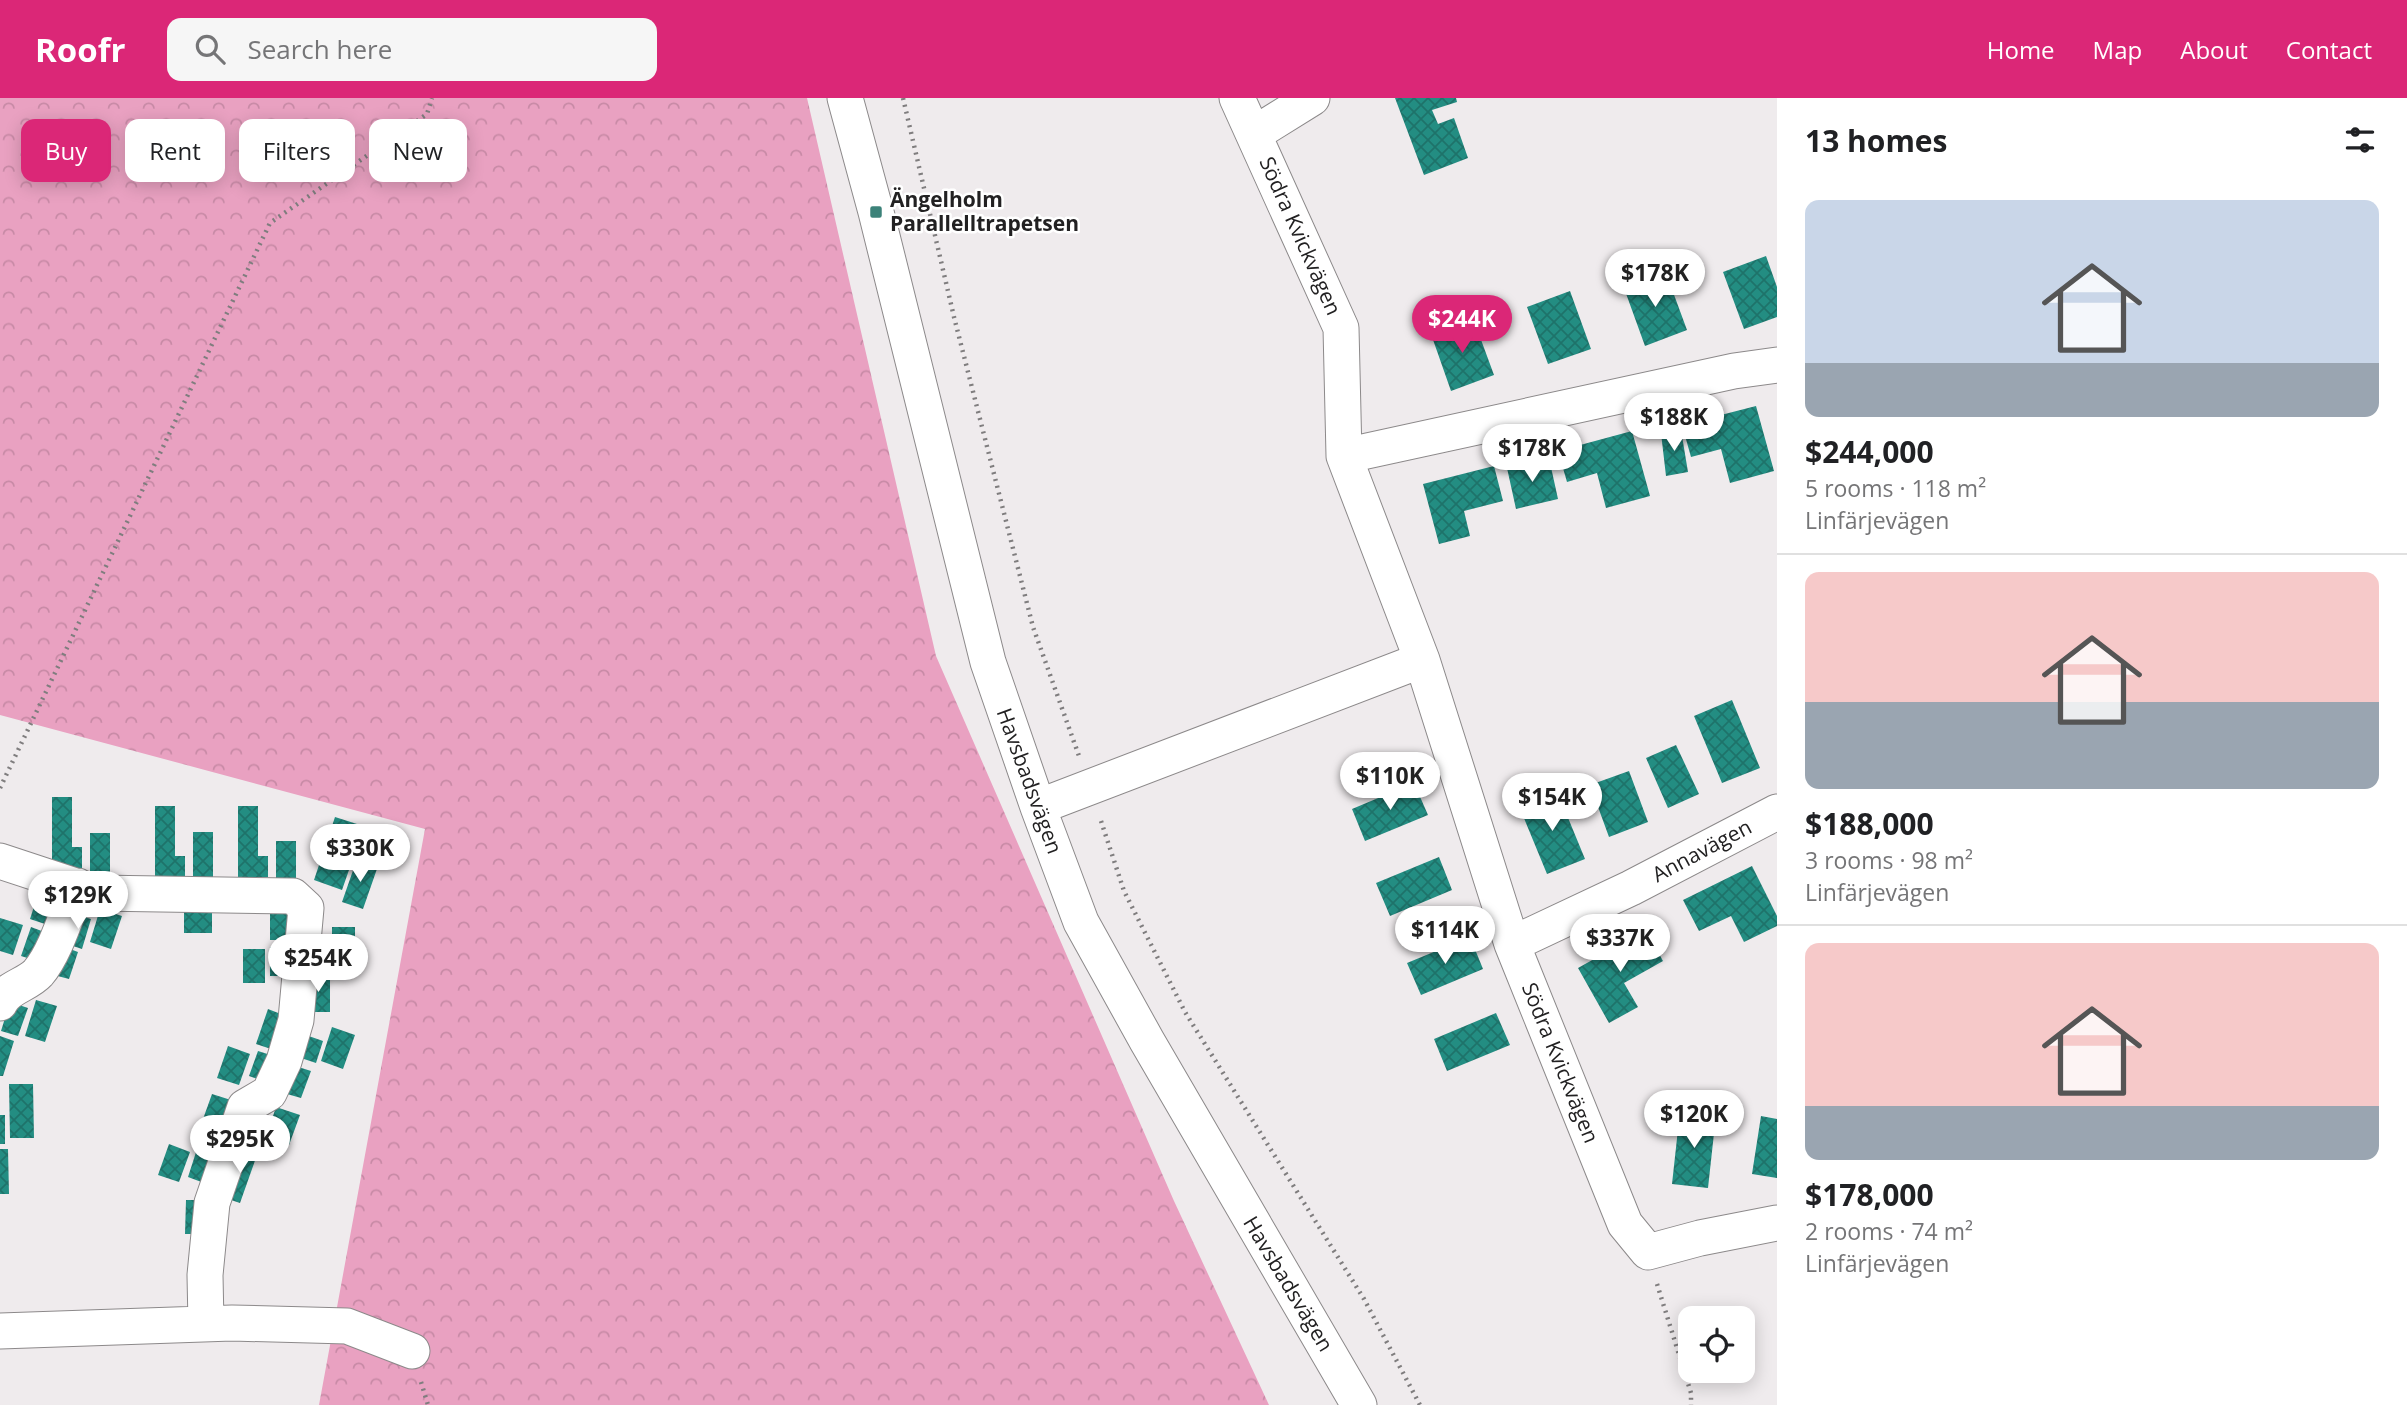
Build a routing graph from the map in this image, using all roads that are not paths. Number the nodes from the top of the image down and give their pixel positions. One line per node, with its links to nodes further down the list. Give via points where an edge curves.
1 (845, 98): 8 (street, Havsbadsvägen, via 988,662)
2 (1237, 98): 4 (street, Södra Kvickvägen)
3 (1312, 98): 4 (street)
4 (1254, 134): 6 (street, Södra Kvickvägen, via 1341,328)
5 (1777, 365): 6 (street)
6 (1344, 456): 7 (street, Södra Kvickvägen)
7 (1422, 660): 8 (street); 12 (street, Södra Kvickvägen)
8 (1038, 807): 18 (street, Havsbadsvägen, via 1081,922)
9 (1777, 811): 12 (street, Annavägen)
10 (0, 862): 11 (street)
11 (78, 886): 13 (street, via 38,974 3,996); 15 (street, via 97,893 293,895 306,908 296,1020 284,1061 269,1093 245,1107 212,1203)
12 (1512, 944): 14 (street, Södra Kvickvägen, via 1625,1224 1648,1252)
13 (0, 1003)
14 (1777, 1223)
15 (206, 1324): 16 (street); 17 (street, via 347,1326)
16 (0, 1331)
17 (412, 1350)
18 (1359, 1405)

